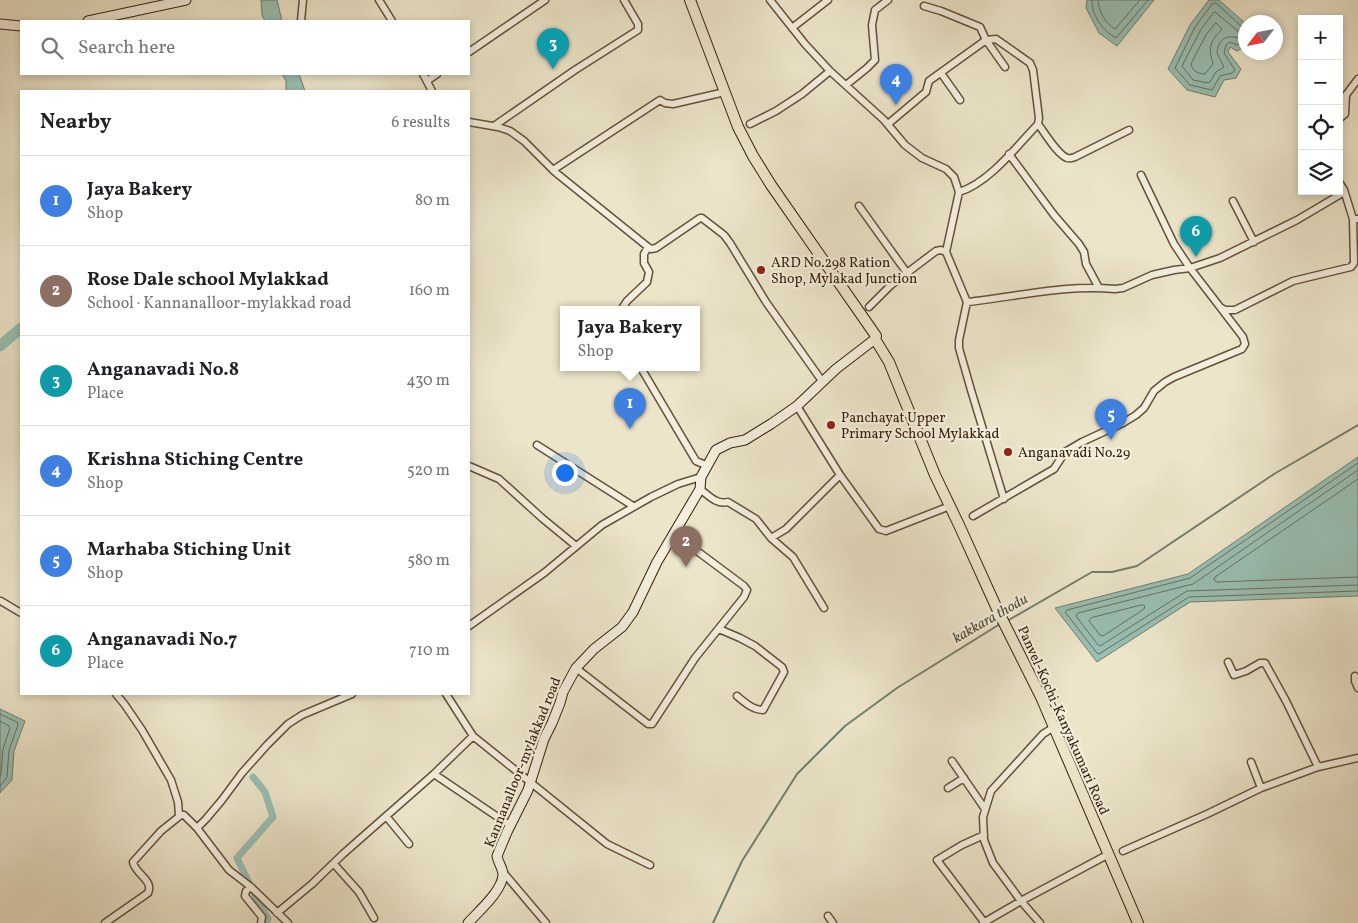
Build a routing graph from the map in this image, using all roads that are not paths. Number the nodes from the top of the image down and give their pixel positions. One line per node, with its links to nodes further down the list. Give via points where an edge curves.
1 (186, 0): 11 (main road)
2 (304, 0): 12 (street)
3 (379, 0): 13 (street)
4 (546, 0): 18 (street)
5 (624, 0): 35 (street, via 638,24 638,30)
6 (690, 0): 28 (highway, Panvel-Kochi-Kanyakumari Road)
7 (770, 0): 16 (street)
8 (828, 0): 16 (street)
9 (888, 0): 26 (street, via 875,10 872,25 875,60)
10 (924, 6): 17 (street, via 980,27)
11 (93, 20)
12 (301, 20)
13 (391, 20)
14 (0, 24): 15 (main road)
15 (20, 26)
16 (792, 28): 20 (street)
17 (986, 40): 19 (street); 21 (street); 34 (street, via 996,39 1033,67)
18 (470, 51)
19 (1005, 67)
20 (830, 71): 26 (street); 32 (street, via 796,98)
21 (941, 73): 29 (street); 33 (street, via 929,81 926,92)
22 (424, 75): 25 (street)
23 (435, 75): 25 (street)
24 (1358, 79): 30 (street, via 1346,95)
25 (427, 80): 27 (street)
26 (846, 85): 33 (street)
27 (432, 90)
28 (725, 92): 38 (street, via 672,104 660,100); 57 (highway, Panvel-Kochi-Kanyakumari Road, via 753,156)
29 (960, 100)
30 (1343, 116)
31 (470, 122): 35 (street)
32 (750, 124)
33 (888, 124): 41 (street, via 905,145 948,171 954,177)
34 (1038, 124): 36 (street, via 1067,158 1076,157); 37 (street)
35 (494, 126): 38 (street, via 510,131 524,141)
36 (1130, 130)
37 (1009, 154): 41 (street, via 986,177); 52 (street, via 1079,244)
38 (553, 170): 46 (street)
39 (1141, 175): 49 (street, via 1174,244)
40 (1344, 190): 44 (street); 45 (street)
41 (959, 192): 47 (street)
42 (1233, 201): 45 (street)
43 (859, 206): 50 (street)
44 (1355, 219): 48 (street, via 1354,263)
45 (1254, 242): 49 (street)
46 (648, 248): 54 (street, via 644,254 649,272 647,282); 59 (street, via 656,248 702,218 730,242 766,302)
47 (946, 252): 50 (street, via 936,251); 53 (street)
48 (1351, 267): 51 (street); 56 (street, via 1292,281 1235,310)
49 (1190, 268): 52 (street, via 1152,274 1123,288); 56 (street)
50 (907, 273): 55 (street)
51 (1358, 273)
52 (1099, 288): 53 (street, via 1059,289)
53 (967, 302): 67 (street, via 959,348)
54 (624, 306)
55 (869, 307)
56 (1220, 307): 67 (street, via 1243,337 1245,344 1242,349 1165,382 1136,415 1066,452 1054,469)
57 (875, 339): 59 (main road, Kannanalloor-mylakkad road); 69 (highway, Panvel-Kochi-Kanyakumari Road)
58 (644, 371): 63 (street, via 696,461)
59 (822, 382): 60 (main road, Kannanalloor-mylakkad road)
60 (797, 406): 63 (main road, Kannanalloor-mylakkad road, via 745,440 716,450); 64 (street)
61 (538, 444): 68 (street)
62 (470, 466): 73 (street, via 500,479)
63 (708, 466): 65 (main road, Kannanalloor-mylakkad road)
64 (840, 475): 69 (street, via 884,531); 72 (street, via 786,529)
65 (701, 477): 66 (main road, Kannanalloor-mylakkad road); 68 (street, via 678,484)
66 (700, 489): 71 (main road, Kannanalloor-mylakkad road); 72 (street, via 717,502 728,502 760,522)
67 (1004, 499): 70 (street)
68 (633, 506): 73 (street)
69 (950, 506): 87 (highway, Panvel-Kochi-Kanyakumari Road)
70 (974, 516)
71 (673, 533): 78 (street, via 747,590); 80 (main road, Kannanalloor-mylakkad road, via 633,612 622,627)
72 (771, 538): 75 (street, via 793,558)
73 (576, 546): 77 (street)
74 (1, 601): 76 (street)
75 (824, 608)
76 (20, 611)
77 (470, 625)
78 (719, 629): 80 (street, via 650,724); 86 (street, via 755,646 784,672 762,710 751,707)
79 (1228, 662): 92 (street, via 1234,675 1265,663)
80 (576, 668): 95 (main road, Kannanalloor-mylakkad road, via 544,739)
81 (1355, 676): 82 (street)
82 (1358, 688)
83 (117, 695): 99 (street, via 171,780)
84 (349, 695): 102 (street, via 288,724)
85 (447, 695): 88 (street)
86 (737, 696)
87 (1054, 727): 98 (street, via 1043,734 991,791); 106 (highway, Panvel-Kochi-Kanyakumari Road)
88 (472, 736): 93 (street); 95 (street)
89 (1358, 758): 92 (street)
90 (952, 761): 94 (street)
91 (1251, 762): 97 (street)
92 (1318, 767): 97 (street)
93 (434, 774): 100 (street); 101 (street)
94 (964, 778): 96 (street); 98 (street)
95 (530, 782): 101 (main road, Kannanalloor-mylakkad road); 108 (street, via 607,844)
96 (948, 788)
97 (1261, 788): 105 (street)
98 (985, 809): 103 (street)
99 (179, 816): 102 (street, via 184,815); 115 (street, via 133,862 150,885 148,893)
100 (386, 816): 104 (street); 107 (street)
101 (510, 826): 109 (main road, Kannanalloor-mylakkad road, via 497,856)
102 (196, 828): 110 (street, via 229,870)
103 (984, 835): 111 (street, via 993,863); 121 (street, via 937,860)
104 (409, 844)
105 (1123, 851)
106 (1109, 854): 111 (street); 123 (highway, Panvel-Kochi-Kanyakumari Road)
107 (334, 864): 112 (street); 114 (street, via 359,892)
108 (650, 865)
109 (503, 872): 118 (main road, Kannanalloor-mylakkad road, via 496,892); 119 (street)
110 (250, 887): 112 (street); 116 (street, via 245,896 262,917)
111 (1021, 901): 121 (street); 122 (street)
112 (277, 913): 117 (street)
113 (828, 916): 120 (street)
114 (374, 918)
115 (105, 923)
116 (261, 923)
117 (288, 923)
118 (468, 923)
119 (546, 923)
120 (833, 923)
121 (984, 923)
122 (1040, 923)
123 (1138, 923)

